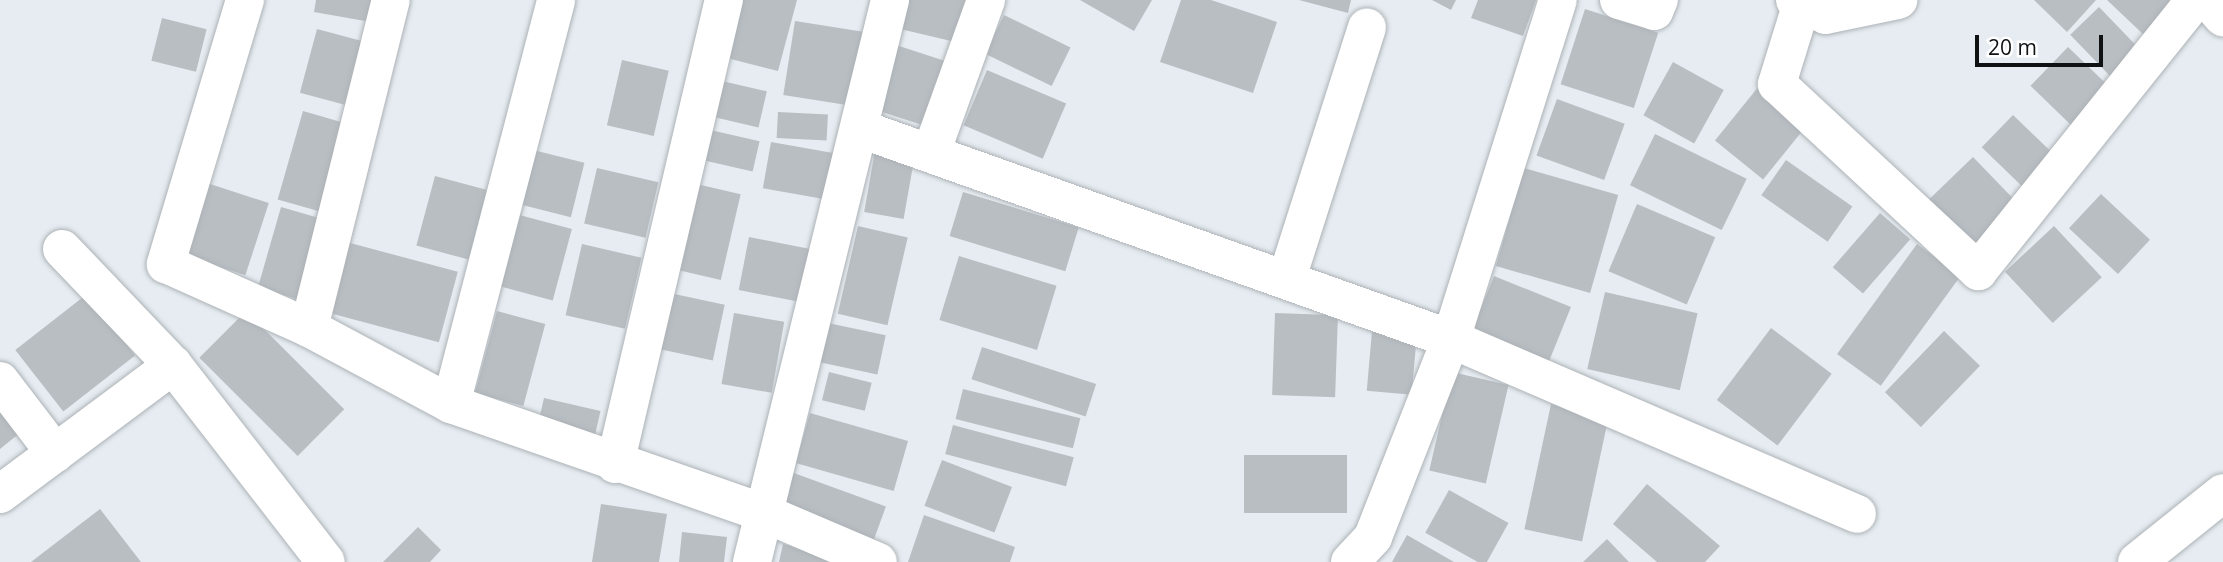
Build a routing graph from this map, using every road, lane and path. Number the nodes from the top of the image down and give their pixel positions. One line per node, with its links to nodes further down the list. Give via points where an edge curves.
1 (245, 0): 20 (street, via 166,264)
2 (391, 0): 20 (street)
3 (555, 0): 24 (street)
4 (724, 0): 26 (street)
5 (890, 0): 16 (street)
6 (986, 0): 17 (street)
7 (1558, 0): 21 (street)
8 (1619, 0): 9 (street, via 1654,11)
9 (1660, 0)
10 (1898, 0): 13 (street, via 1826,15)
11 (2196, 0): 13 (street, via 1978,271 1777,83)
12 (2208, 0): 14 (street)
13 (1799, 2)
14 (2223, 17)
15 (1367, 27): 19 (street)
16 (861, 129): 17 (street); 29 (street)
17 (931, 153): 19 (street)
18 (62, 248): 22 (street)
19 (1287, 278): 21 (street)
20 (309, 328): 24 (street)
21 (1451, 339): 30 (street); 34 (street, via 1373,537)
22 (173, 365): 25 (street); 31 (street)
23 (0, 381): 25 (street)
24 (451, 404): 26 (street)
25 (55, 453): 28 (street)
26 (615, 464): 29 (street)
27 (2223, 493): 35 (street)
28 (0, 494)
29 (761, 512): 32 (street); 33 (street)
30 (1857, 514)
31 (326, 562)
32 (752, 562)
33 (878, 562)
34 (1350, 562)
35 (2137, 562)

